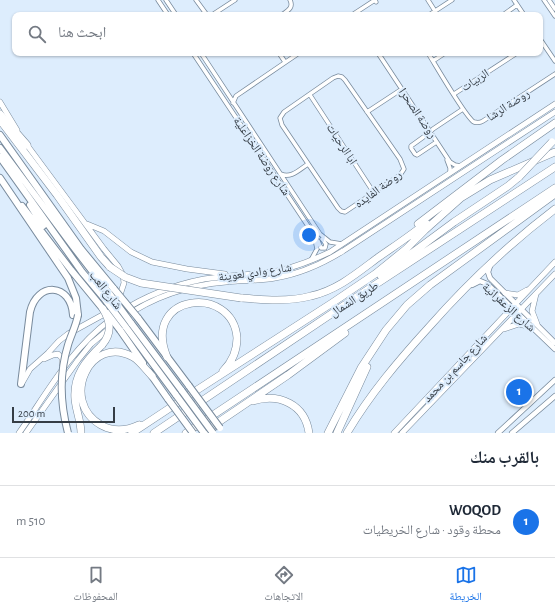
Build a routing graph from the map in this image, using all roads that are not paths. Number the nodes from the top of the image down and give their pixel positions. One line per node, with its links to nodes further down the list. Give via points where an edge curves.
1 (158, 0): 15 (street)
2 (166, 0): 16 (street)
3 (196, 0): 17 (street)
4 (235, 0): 18 (street)
5 (290, 0): 19 (street, via 292,4)
6 (428, 0): 14 (street)
7 (452, 0): 14 (street)
8 (514, 0): 12 (street)
9 (544, 0): 24 (street)
10 (549, 0): 13 (street)
11 (377, 1): 20 (street); 21 (street)
12 (517, 5): 22 (street); 23 (street)
13 (555, 9)
14 (435, 11)
15 (166, 12)
16 (174, 12)
17 (205, 12)
18 (217, 12)
19 (285, 12)
20 (357, 12)
21 (360, 12)
22 (507, 12)
23 (522, 12)
24 (555, 16)
25 (543, 43): 36 (street)
26 (195, 56): 77 (street, شارع روضة الخزاعلية)
27 (203, 56): 41 (street, شارع روضة الخزاعلية)
28 (281, 56): 37 (street)
29 (292, 56): 37 (street)
30 (294, 56): 37 (street)
31 (378, 56): 39 (street, روضة الصحرا)
32 (430, 56): 35 (street, روضة الرشا)
33 (440, 56): 35 (street)
34 (512, 56): 40 (street, الربيات)
35 (433, 61): 40 (street, روضة الرشا)
36 (555, 61)
37 (285, 62): 41 (street, via 236,94); 44 (street, via 236,96)
38 (555, 74): 46 (street, روضة الرشا, via 481,122 476,123)
39 (401, 90): 48 (street); 52 (street, روضة الصحرا)
40 (454, 94): 46 (street, روضة الرشا)
41 (229, 95): 44 (street, شارع روضة الخزاعلية)
42 (310, 95): 48 (street, روضة الفايده, via 333,78 340,77 345,80); 60 (street, روضة الفايده, via 284,112 280,118); 70 (street, ابا الرحيات)
43 (0, 102): 56 (main road)
44 (233, 103): 63 (street, شارع روضة الخزاعلية)
45 (555, 104): 61 (main road, شارع وادي لعوينة)
46 (463, 109): 52 (street)
47 (555, 111): 118 (main road, شارع وادي لعوينة, via 323,262 274,278 197,286 165,296 135,310 87,348)
48 (367, 112): 70 (street, روضة الفايده, via 400,159 404,169 400,176)
49 (0, 114): 56 (highway)
50 (0, 120): 80 (highway, bridge, via 105,263 124,277 141,283 241,298 277,300 312,296 342,284)
51 (555, 123): 80 (highway, via 443,204)
52 (429, 132): 55 (street, روضة الصحرا); 55 (street, via 411,148 417,155); 61 (street, روضة الصحرا, via 450,162)
53 (0, 134): 87 (main road)
54 (554, 140): 88 (highway, bridge, via 508,186 395,265)
55 (435, 143): 64 (street, روضة الصحرا, via 449,163)
56 (27, 146): 75 (main road)
57 (0, 148): 87 (main road, شارع العب, via 72,246)
58 (555, 152): 73 (highway, via 490,180)
59 (0, 157): 67 (main road, شارع العب)
60 (308, 164): 65 (street); 70 (street, روضة الفايده, via 341,211 347,211)
61 (462, 166): 64 (main road, شارع وادي لعوينة)
62 (555, 167): 88 (highway, طريق الشمال)
63 (281, 174): 65 (street); 68 (street, شارع روضة الخزاعلية)
64 (450, 174): 78 (main road, شارع وادي لعوينة)
65 (291, 175): 68 (street)
66 (0, 178): 71 (main road)
67 (15, 178): 79 (main road); 99 (main road, شارع العب, bridge, via 78,266)
68 (288, 186): 76 (street, شارع روضة الخزاعلية)
69 (555, 188): 95 (highway, طريق الشمال)
70 (374, 193)
71 (10, 194): 79 (main road, via 26,210); 97 (main road, via 68,278 76,298)
72 (555, 194): 104 (highway, via 423,290 393,320)
73 (462, 197): 80 (highway); 110 (highway, via 375,274)
74 (555, 209): 81 (highway)
75 (87, 224): 84 (main road, via 104,231 131,252 152,262 216,274); 107 (main road, via 120,269 124,279 122,291 110,310 64,336)
76 (318, 232): 77 (street, شارع روضة الخزاعلية, via 326,244 325,248 321,248); 78 (street, شارع روضة الخزاعلية, via 327,241)
77 (314, 235): 82 (street, via 317,249)
78 (343, 244): 82 (main road, شارع وادي لعوينة)
79 (54, 247): 93 (main road)
80 (378, 258)
81 (493, 261): 89 (street, شارع الزعفرانية, via 489,268 489,276); 101 (highway)
82 (310, 262): 84 (main road, شارع وادي لعوينة, via 270,272)
83 (555, 262): 86 (main road)
84 (240, 274): 108 (main road, شارع وادي لعوينة, via 186,283 143,299 119,313 96,332 72,356)
85 (555, 274): 90 (main road, شارع جاسم بن محمد)
86 (536, 283): 89 (main road, via 520,294); 91 (main road, شارع جاسم بن محمد)
87 (111, 291): 99 (main road, شارع العب, bridge); 106 (main road, bridge, via 138,318)
88 (364, 292): 122 (highway, طريق الشمال)
89 (505, 293): 91 (street, شارع الزعفرانية)
90 (536, 294): 94 (main road, شارع جاسم بن محمد); 98 (main road, via 532,311)
91 (516, 304): 92 (main road, شارع جاسم بن محمد); 94 (street, شارع الزعفرانية)
92 (512, 308): 96 (street, شارع الزعفرانية); 101 (street, شارع الزعفرانية, via 487,284 478,282); 131 (main road, شارع جاسم بن محمد)
93 (103, 309): 99 (main road, bridge); 120 (highway, bridge, via 110,325 108,337 83,364 76,382 75,399)
94 (522, 309): 96 (main road, شارع جاسم بن محمد); 98 (street, شارع الزعفرانية)
95 (366, 313): 114 (highway, via 342,335); 123 (highway, طريق الشمال)
96 (517, 314): 100 (street, شارع الزعفرانية); 102 (main road, شارع جاسم بن محمد)
97 (76, 315): 112 (main road, via 70,300 64,293 55,289 47,290 34,300 29,318); 119 (main road, bridge, via 61,378 62,403)
98 (536, 324): 103 (street, شارع الزعفرانية)
99 (126, 326): 109 (main road); 125 (main road, شارع العب, bridge); 126 (main road, شارع العب, bridge, via 182,391)
100 (531, 327): 102 (main road, via 519,324); 105 (street, شارع الزعفرانية)
101 (428, 328): 130 (highway, via 378,386)
102 (501, 330): 132 (main road, شارع جاسم بن محمد)
103 (555, 343)
104 (375, 346): 128 (highway); 129 (highway)
105 (555, 349)
106 (167, 357): 110 (highway, via 162,344 162,334 166,321 173,311 183,305 194,303 213,305 230,319 237,340 231,362); 116 (main road, bridge)
107 (38, 362): 108 (main road, via 58,354 62,360); 112 (main road)
108 (60, 373): 117 (main road, شارع وادي لعوينة)
109 (152, 376): 115 (highway, via 132,357 120,353 106,354 95,360 87,369 82,380 81,395 90,416 110,429 128,429); 124 (main road, bridge)
110 (215, 378): 115 (highway)
111 (555, 380): 133 (street)
112 (21, 384)
113 (555, 396): 134 (street)
114 (245, 404): 125 (highway); 127 (highway, via 272,398 286,401 303,415)
115 (155, 418): 121 (highway)
116 (222, 431)
117 (20, 433)
118 (26, 433)
119 (68, 433)
120 (81, 433)
121 (132, 433)
122 (154, 433)
123 (186, 433)
124 (193, 433)
125 (203, 433)
126 (213, 433)
127 (309, 433)
128 (328, 433)
129 (337, 433)
130 (347, 433)
131 (394, 433)
132 (402, 433)
133 (499, 433)
134 (512, 433)

